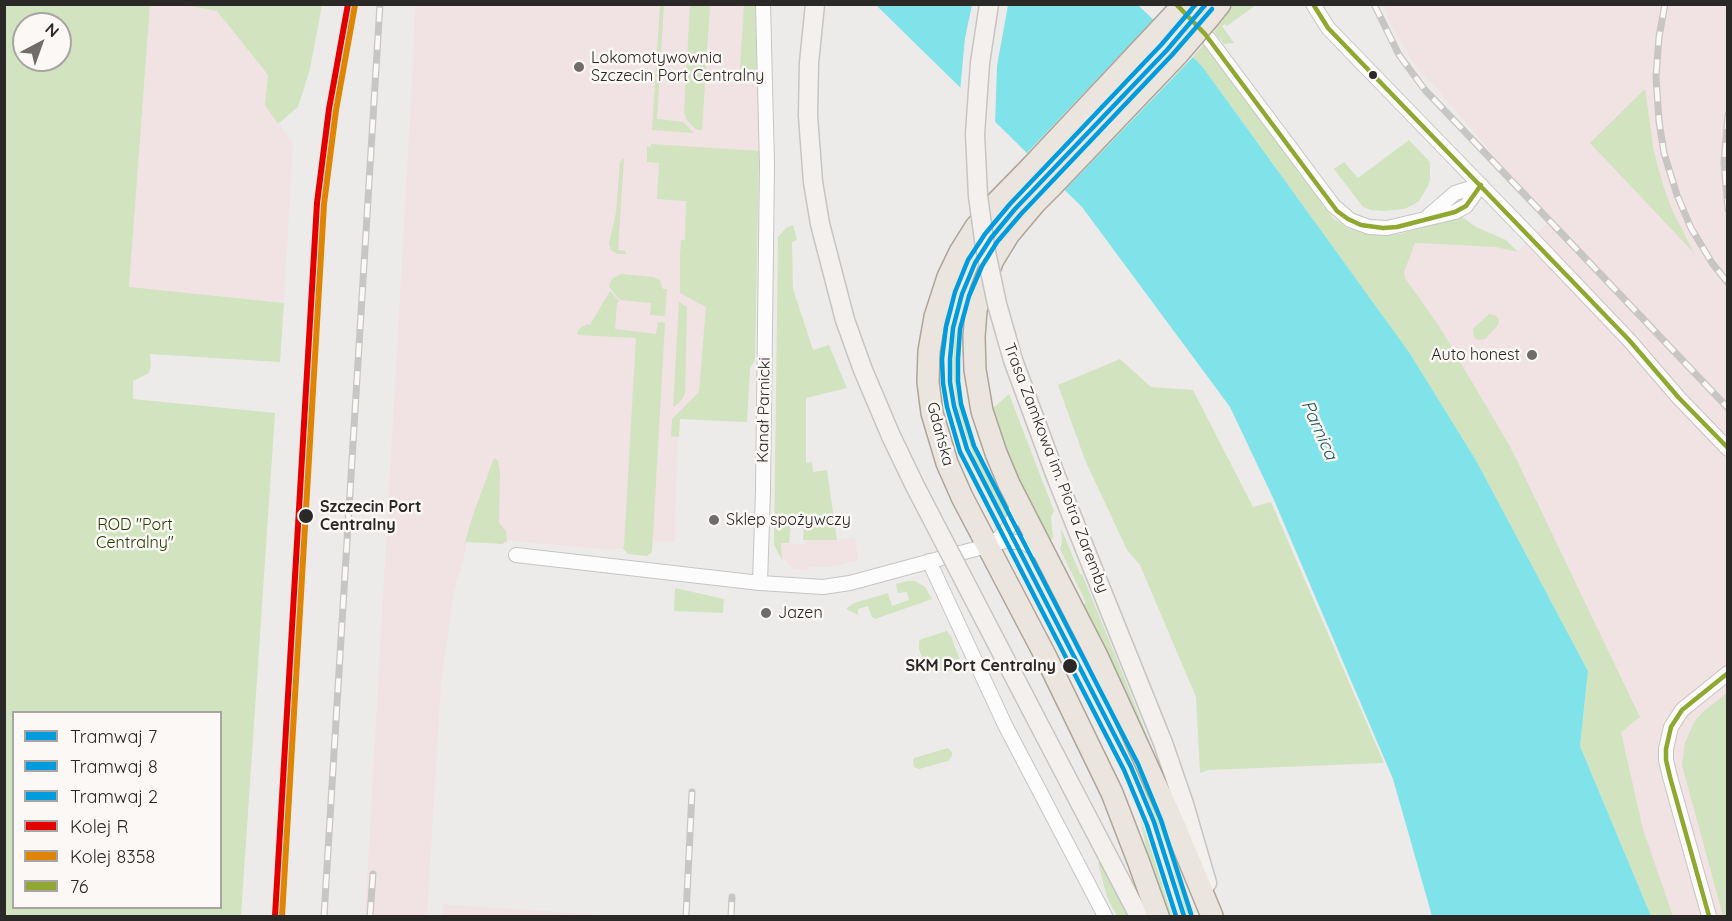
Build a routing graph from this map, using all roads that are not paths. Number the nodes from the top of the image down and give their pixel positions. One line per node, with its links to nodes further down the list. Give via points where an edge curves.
1 (763, 4): 14 (street, Kanał Parnicki, via 767,165)
2 (815, 4): 17 (main road, bridge, via 808,116 813,182 845,320 898,452)
3 (989, 4): 19 (main road, Trasa Zamkowa im. Piotra Zaremby, bridge, via 975,134 978,196 995,294 1013,360 1055,474 1173,772)
4 (1184, 4): 10 (main road, Gdańska, bridge, via 984,217 948,277 929,351 929,390 938,435 953,479)
5 (1313, 4): 7 (street, via 1328,28)
6 (1212, 21): 7 (street, via 1321,190 1343,216 1361,225 1398,227 1461,209); 9 (main road, bridge, via 1021,219 999,249 984,281 975,320 975,370 982,411)
7 (1481, 184): 8 (street)
8 (1728, 449)
9 (1017, 500): 10 (street, via 1010,526); 13 (main road)
10 (987, 545): 12 (street); 13 (street, via 1005,541 1025,543); 18 (main road, Gdańska, via 1112,793)
11 (516, 555): 14 (street)
12 (929, 561): 14 (street, via 836,586); 16 (street, via 1005,725)
13 (1049, 562): 19 (main road)
14 (760, 583)
15 (1728, 673): 20 (street, via 1682,710 1671,727 1666,752)
16 (1105, 916)
17 (1139, 916)
18 (1158, 916)
19 (1214, 916)
20 (1709, 916)

